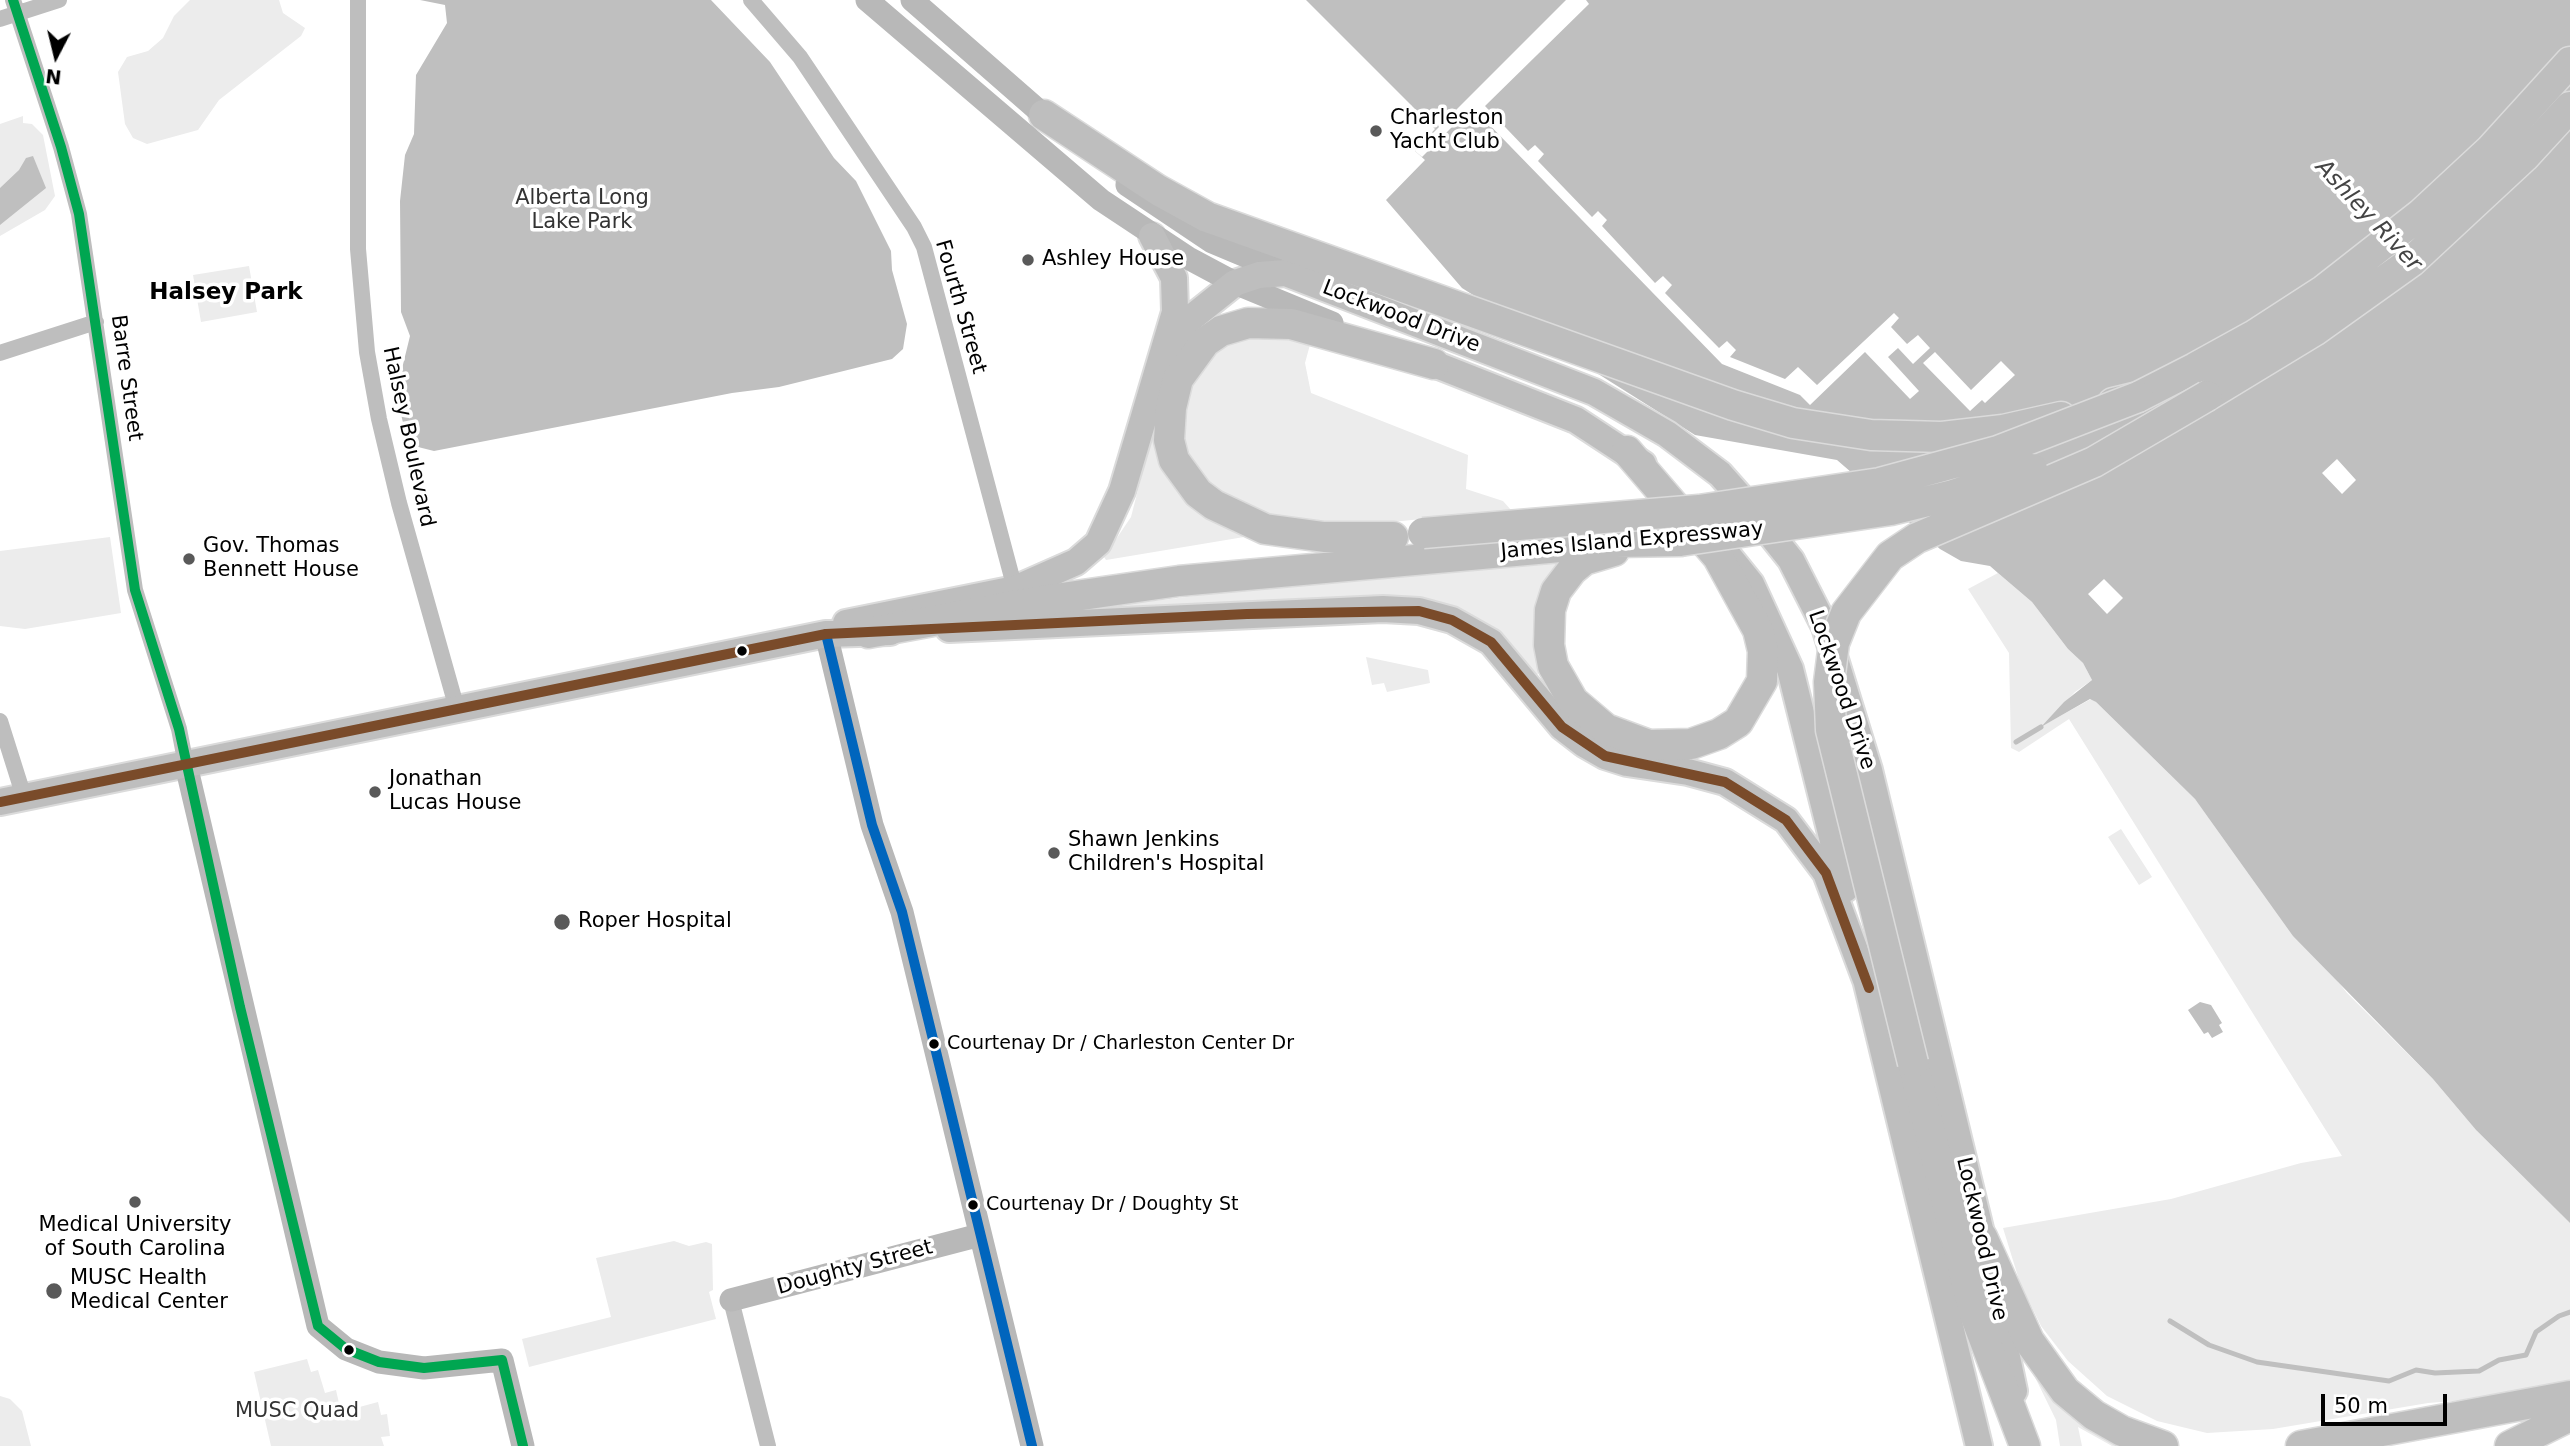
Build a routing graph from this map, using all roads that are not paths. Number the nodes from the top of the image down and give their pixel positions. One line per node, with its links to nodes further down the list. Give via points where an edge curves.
1 (59, 0): 6 (street)
2 (358, 0): 29 (street, Halsey Boulevard, via 358,249 367,352 399,503)
3 (751, 0): 26 (street, Fourth Street, via 800,57 924,247)
4 (867, 0): 11 (street, Lockwood Drive, via 1041,151)
5 (912, 0): 10 (street, Lockwood Drive)
6 (15, 7): 7 (street); 15 (street, Barre Street, via 79,214)
7 (0, 19)
8 (2570, 62): 21 (highway, James Island Expressway, via 2490,150 2421,214 2324,290 2253,336)
9 (2570, 107): 20 (highway, James Island Expressway, via 2413,261 2303,338)
10 (1044, 116): 12 (street, Lockwood Drive, via 1162,212 1212,242); 14 (highway, via 1207,217)
11 (1152, 236): 13 (street, Lockwood Drive); 17 (main road, via 1174,278 1175,312)
12 (1286, 273): 13 (main road); 14 (main road, Lockwood Drive)
13 (1235, 283): 16 (street, Lockwood Drive); 17 (main road, via 1185,323)
14 (1371, 291): 21 (highway, bridge, via 1793,424 1835,432 1942,437 2026,425); 35 (main road, Lockwood Drive, bridge, via 1594,392 1667,433 1720,474 1791,561 1825,628 1876,797)
15 (96, 322): 18 (street); 31 (street, Barre Street, via 135,590)
16 (1354, 337): 19 (highway); 23 (highway, via 1271,321 1221,331 1205,342 1178,379 1169,440 1174,460 1198,493 1240,520 1298,534)
17 (1166, 350): 26 (main road, via 1122,491 1098,543 1076,562)
18 (0, 353)
19 (1434, 364): 22 (main road, Lockwood Drive, via 1576,420)
20 (2207, 396): 24 (highway, James Island Expressway, bridge, via 2068,456 1953,495 1832,522); 46 (highway, bridge, via 2094,462 1917,538 1890,556 1846,613 1835,643 1829,682 1831,730 1974,1312)
21 (2137, 397): 25 (highway, James Island Expressway, bridge, via 1998,451 1880,484)
22 (1628, 451): 24 (highway, bridge, via 1718,557 1758,630 1763,652 1762,681 1738,722 1691,744 1649,745 1606,729 1573,701 1553,666 1550,610 1556,591 1584,559); 33 (main road, Lockwood Drive, bridge, via 1676,491 1751,584 1790,669)
23 (1393, 537): 25 (highway, James Island Expressway); 26 (highway, James Island Expressway)
24 (1680, 541): 25 (highway, James Island Expressway)
25 (1423, 546): 27 (highway, James Island Expressway, via 1041,601)
26 (1015, 589): 28 (main road, via 863,617)
27 (868, 633): 28 (main road); 33 (main road, via 1382,609 1419,611 1452,620 1491,642 1562,727 1584,744 1627,763 1725,782 1786,820 1826,873)
28 (826, 634): 29 (main road); 34 (street, via 872,825 902,912)
29 (457, 709): 31 (main road)
30 (0, 721): 32 (street)
31 (186, 765): 32 (main road); 41 (street, via 318,1326 346,1349 379,1362 424,1368 502,1360)
32 (12, 799)
33 (1868, 988): 37 (main road, Lockwood Drive)
34 (980, 1235): 36 (street, Doughty Street); 43 (street)
35 (1982, 1237): 46 (main road, Lockwood Drive); 47 (highway, via 2028,1341 2065,1391 2122,1431)
36 (731, 1300): 42 (street)
37 (1947, 1308): 44 (main road, Lockwood Drive); 45 (main road)
38 (2570, 1396): 40 (highway)
39 (2570, 1416): 48 (highway)
40 (2297, 1445)
41 (523, 1446)
42 (768, 1446)
43 (1032, 1446)
44 (1979, 1446)
45 (1996, 1446)
46 (2025, 1446)
47 (2163, 1446)
48 (2510, 1446)

